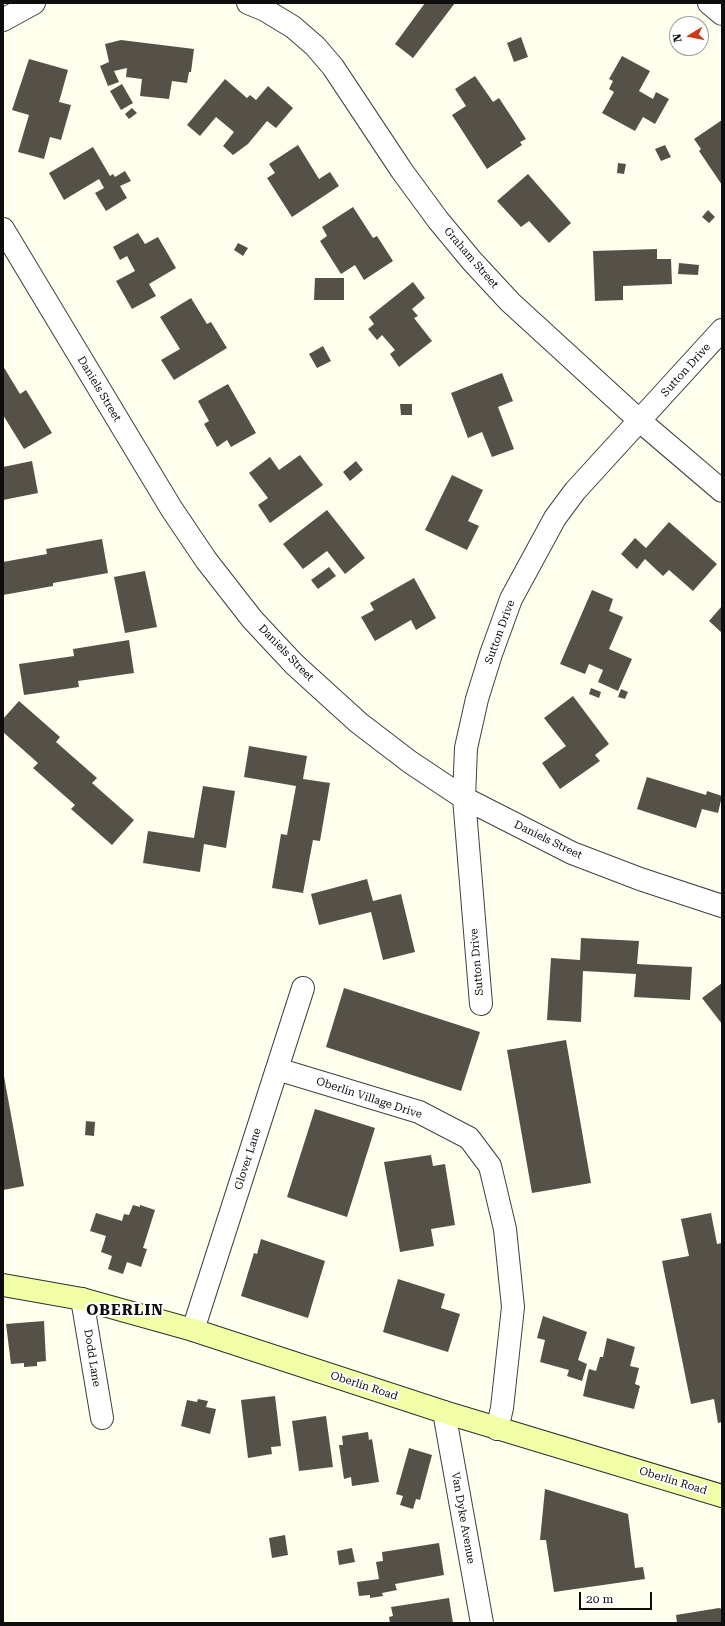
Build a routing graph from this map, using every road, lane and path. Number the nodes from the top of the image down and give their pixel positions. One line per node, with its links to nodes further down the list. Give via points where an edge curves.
1 (34, 3): 5 (street)
2 (248, 3): 8 (street, Graham Street, via 292,27 315,46 345,83 402,171 472,261 510,302)
3 (709, 3): 4 (street)
4 (722, 14)
5 (3, 20)
6 (3, 229): 10 (street, Daniels Street, via 171,508 206,560 252,619 294,664 359,723 410,762)
7 (722, 330): 8 (street, Sutton Drive)
8 (640, 421): 9 (street, Graham Street); 10 (street, Sutton Drive, via 575,491 556,518 511,599 477,698 466,748)
9 (722, 491)
10 (464, 798): 11 (street, Daniels Street, via 572,853); 13 (street, Sutton Drive)
11 (722, 906)
12 (303, 988): 14 (street, Glover Lane)
13 (481, 1004)
14 (277, 1069): 17 (street, Glover Lane); 20 (street, Oberlin Village Drive, via 419,1112 469,1138 490,1166 505,1229 513,1307)
15 (3, 1285): 16 (main road, Oberlin Road)
16 (82, 1299): 17 (main road, Oberlin Road); 19 (street, Dodd Lane)
17 (194, 1330): 18 (main road, Oberlin Road)
18 (444, 1412): 20 (main road, Oberlin Road); 22 (street, Van Dyke Avenue)
19 (102, 1418)
20 (498, 1429): 21 (main road, Oberlin Road)
21 (722, 1496)
22 (482, 1623)

